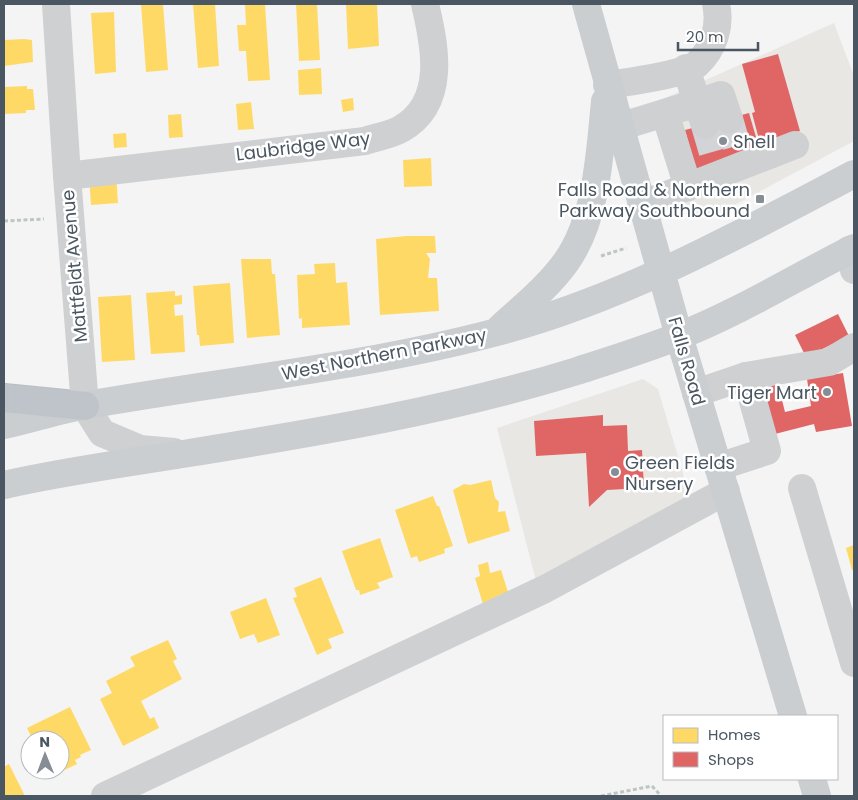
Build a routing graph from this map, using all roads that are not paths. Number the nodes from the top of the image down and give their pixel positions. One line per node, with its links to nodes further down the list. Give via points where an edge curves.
1 (56, 4): 11 (street, Mattfeldt Avenue)
2 (425, 4): 11 (street, Laubridge Way, via 434,54 433,86 418,116 400,130 364,141)
3 (586, 4): 6 (main road, Falls Road)
4 (716, 4): 5 (street, via 719,16 715,39 696,65)
5 (686, 68): 6 (street, via 642,81); 7 (street, via 710,116)
6 (607, 85): 8 (main road, Falls Road); 16 (main road, via 599,173 587,219 566,262)
7 (665, 113): 8 (street); 12 (street)
8 (619, 127): 13 (main road, Falls Road)
9 (794, 145): 12 (street, via 730,165)
10 (854, 174): 15 (main road, West Northern Parkway)
11 (67, 176): 22 (street, Mattfeldt Avenue)
12 (688, 188): 13 (street)
13 (642, 205): 15 (main road, Falls Road)
14 (853, 256): 17 (main road)
15 (661, 272): 16 (main road, West Northern Parkway, via 602,298); 17 (main road, Falls Road)
16 (496, 333): 22 (main road, West Northern Parkway, via 392,356)
17 (679, 336): 20 (main road, Falls Road); 24 (main road, via 576,371 481,398)
18 (854, 347): 19 (street, via 829,362)
19 (746, 376): 20 (street); 25 (street, via 766,452)
20 (696, 393): 25 (main road, Falls Road)
21 (4, 398): 22 (highway)
22 (85, 406): 23 (main road, West Northern Parkway); 24 (street, Mattfeldt Avenue, via 102,433 117,441 140,449)
23 (4, 425)
24 (188, 453): 26 (main road, via 53,473)
25 (722, 479): 29 (main road, Falls Road); 31 (street, via 545,589)
26 (4, 485)
27 (802, 488): 28 (street)
28 (854, 663)
29 (793, 715)
30 (812, 780): 32 (main road)
31 (105, 796)
32 (817, 796)

